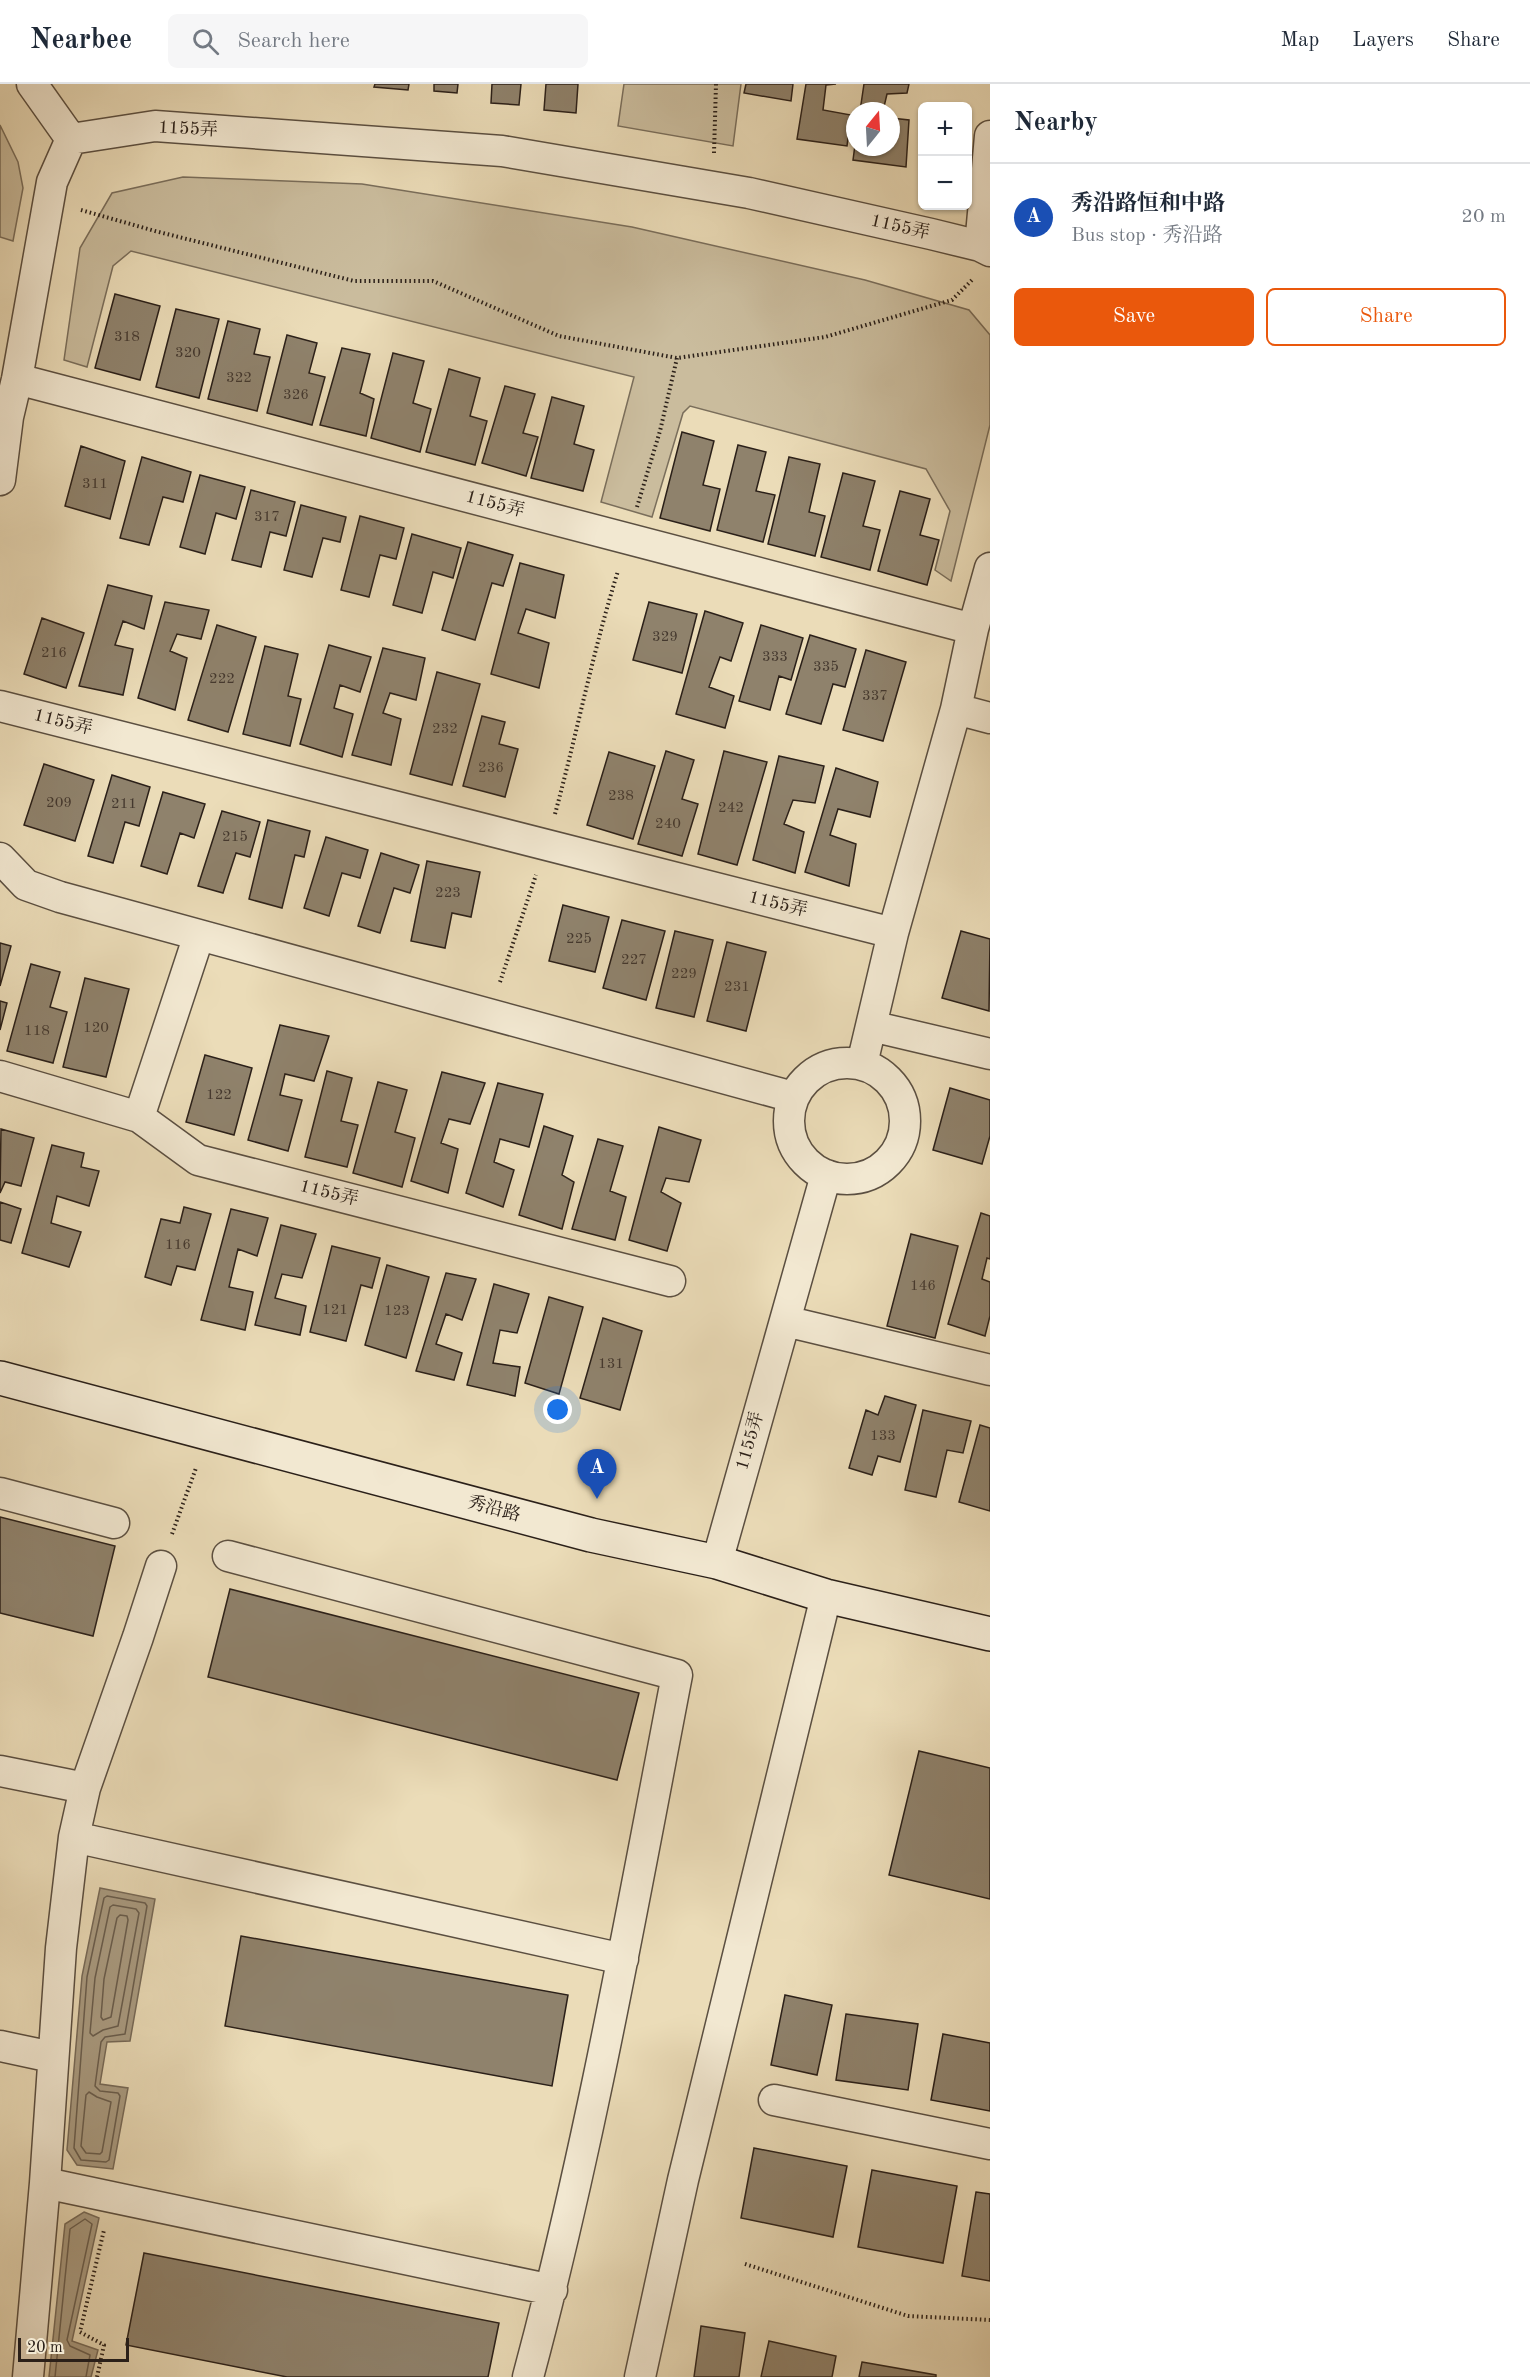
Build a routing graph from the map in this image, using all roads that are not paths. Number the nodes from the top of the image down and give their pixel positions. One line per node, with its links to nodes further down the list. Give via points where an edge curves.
1 (32, 84): 3 (street)
2 (990, 136): 4 (street, 1155弄)
3 (71, 139): 4 (street, 1155弄, via 155,126 502,151 749,193); 5 (street, via 52,182)
4 (985, 249)
5 (17, 379): 6 (street); 9 (street, 1155弄)
6 (4, 416): 7 (street)
7 (0, 480)
8 (990, 568): 9 (street)
9 (973, 629): 11 (street)
10 (0, 706): 14 (street, 1155弄)
11 (956, 710): 12 (street); 14 (street)
12 (990, 718)
13 (0, 858): 15 (street, via 26,885)
14 (893, 933): 16 (street)
15 (198, 935): 20 (street); 21 (street)
16 (871, 1026): 17 (street); 18 (street)
17 (990, 1054)
18 (862, 1064): 20 (street, via 836,1063 818,1070); 22 (street, via 884,1075 898,1091 904,1106 903,1141 882,1168 864,1177)
19 (0, 1076): 21 (street, 1155弄)
20 (793, 1097): 22 (street, via 788,1124 796,1151)
21 (139, 1117): 23 (street, 1155弄, via 198,1160)
22 (826, 1175): 24 (street, 1155弄)
23 (670, 1281)
24 (785, 1321): 25 (street); 30 (street, 1155弄)
25 (990, 1370)
26 (0, 1378): 30 (main road, 秀沿路, via 591,1534)
27 (0, 1493): 28 (street)
28 (114, 1522)
29 (228, 1557): 37 (street, via 677,1675)
30 (717, 1562): 32 (main road, 秀沿路)
31 (161, 1566): 35 (street)
32 (825, 1596): 33 (main road, 秀沿路); 46 (street)
33 (990, 1634)
34 (0, 1770): 35 (street)
35 (85, 1788): 36 (street)
36 (74, 1837): 37 (street); 39 (street)
37 (623, 1959): 43 (street)
38 (0, 2046): 39 (street)
39 (52, 2057): 42 (street)
40 (774, 2100): 41 (street)
41 (990, 2144)
42 (45, 2183): 43 (street); 44 (street)
43 (552, 2290): 45 (street)
44 (28, 2377)
45 (528, 2377)
46 (639, 2377)

